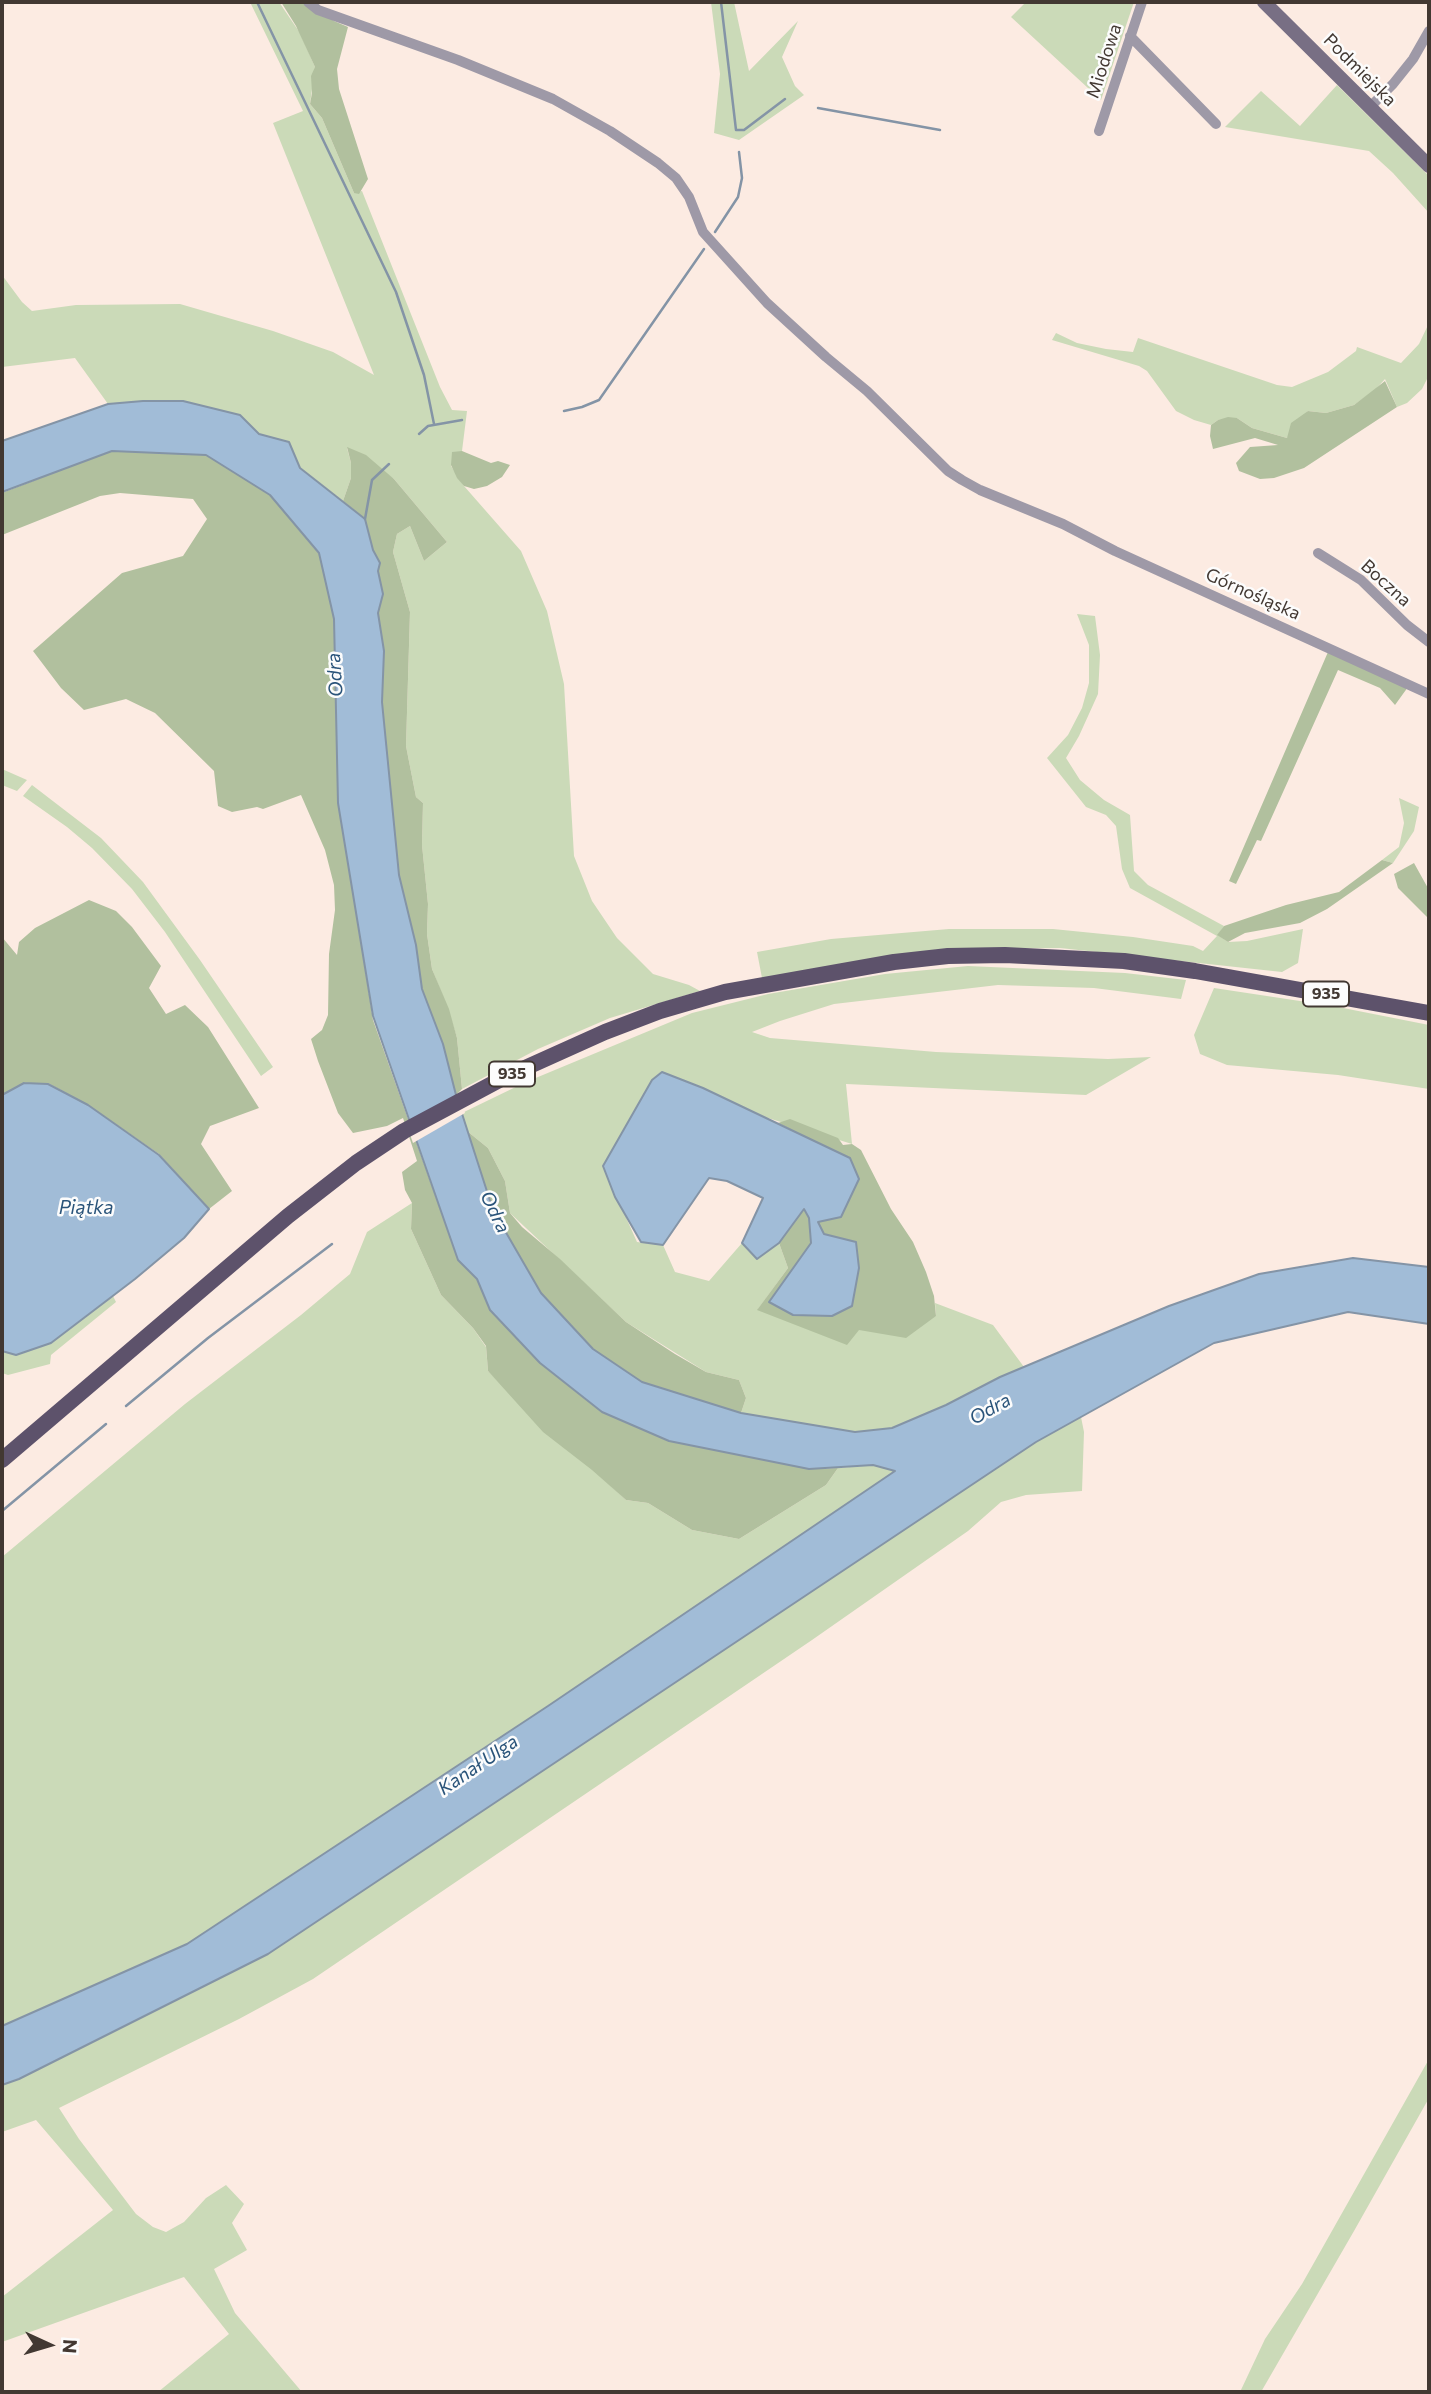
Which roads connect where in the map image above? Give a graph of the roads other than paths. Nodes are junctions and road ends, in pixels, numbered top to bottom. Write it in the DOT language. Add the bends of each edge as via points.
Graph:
graph roads {
  1 [pos="308,2"];
  2 [pos="1142,2"];
  3 [pos="1264,2"];
  4 [pos="1429,31"];
  5 [pos="1130,36"];
  6 [pos="1370,107"];
  7 [pos="1216,124"];
  8 [pos="1099,131"];
  9 [pos="1429,166"];
  10 [pos="1318,553"];
  11 [pos="1429,642"];
  12 [pos="1429,694"];
  13 [pos="1429,1013"];
  14 [pos="2,1461"];
  1 -- 12 [label="street, Górnośląska" via="317,10 553,99 658,163 676,178 703,232 723,256 948,471 980,490"];
  2 -- 5 [label="street, Miodowa"];
  3 -- 6 [label="street, Podmiejska"];
  4 -- 6 [label="street" via="1413,59"];
  5 -- 7 [label="street"];
  5 -- 8 [label="street, Miodowa"];
  6 -- 9 [label="street, Podmiejska"];
  10 -- 11 [label="street, Boczna" via="1361,580"];
  13 -- 14 [label="main road, 935" via="1124,961 948,956 761,985 660,1011 505,1077 404,1131 356,1163"];
}
